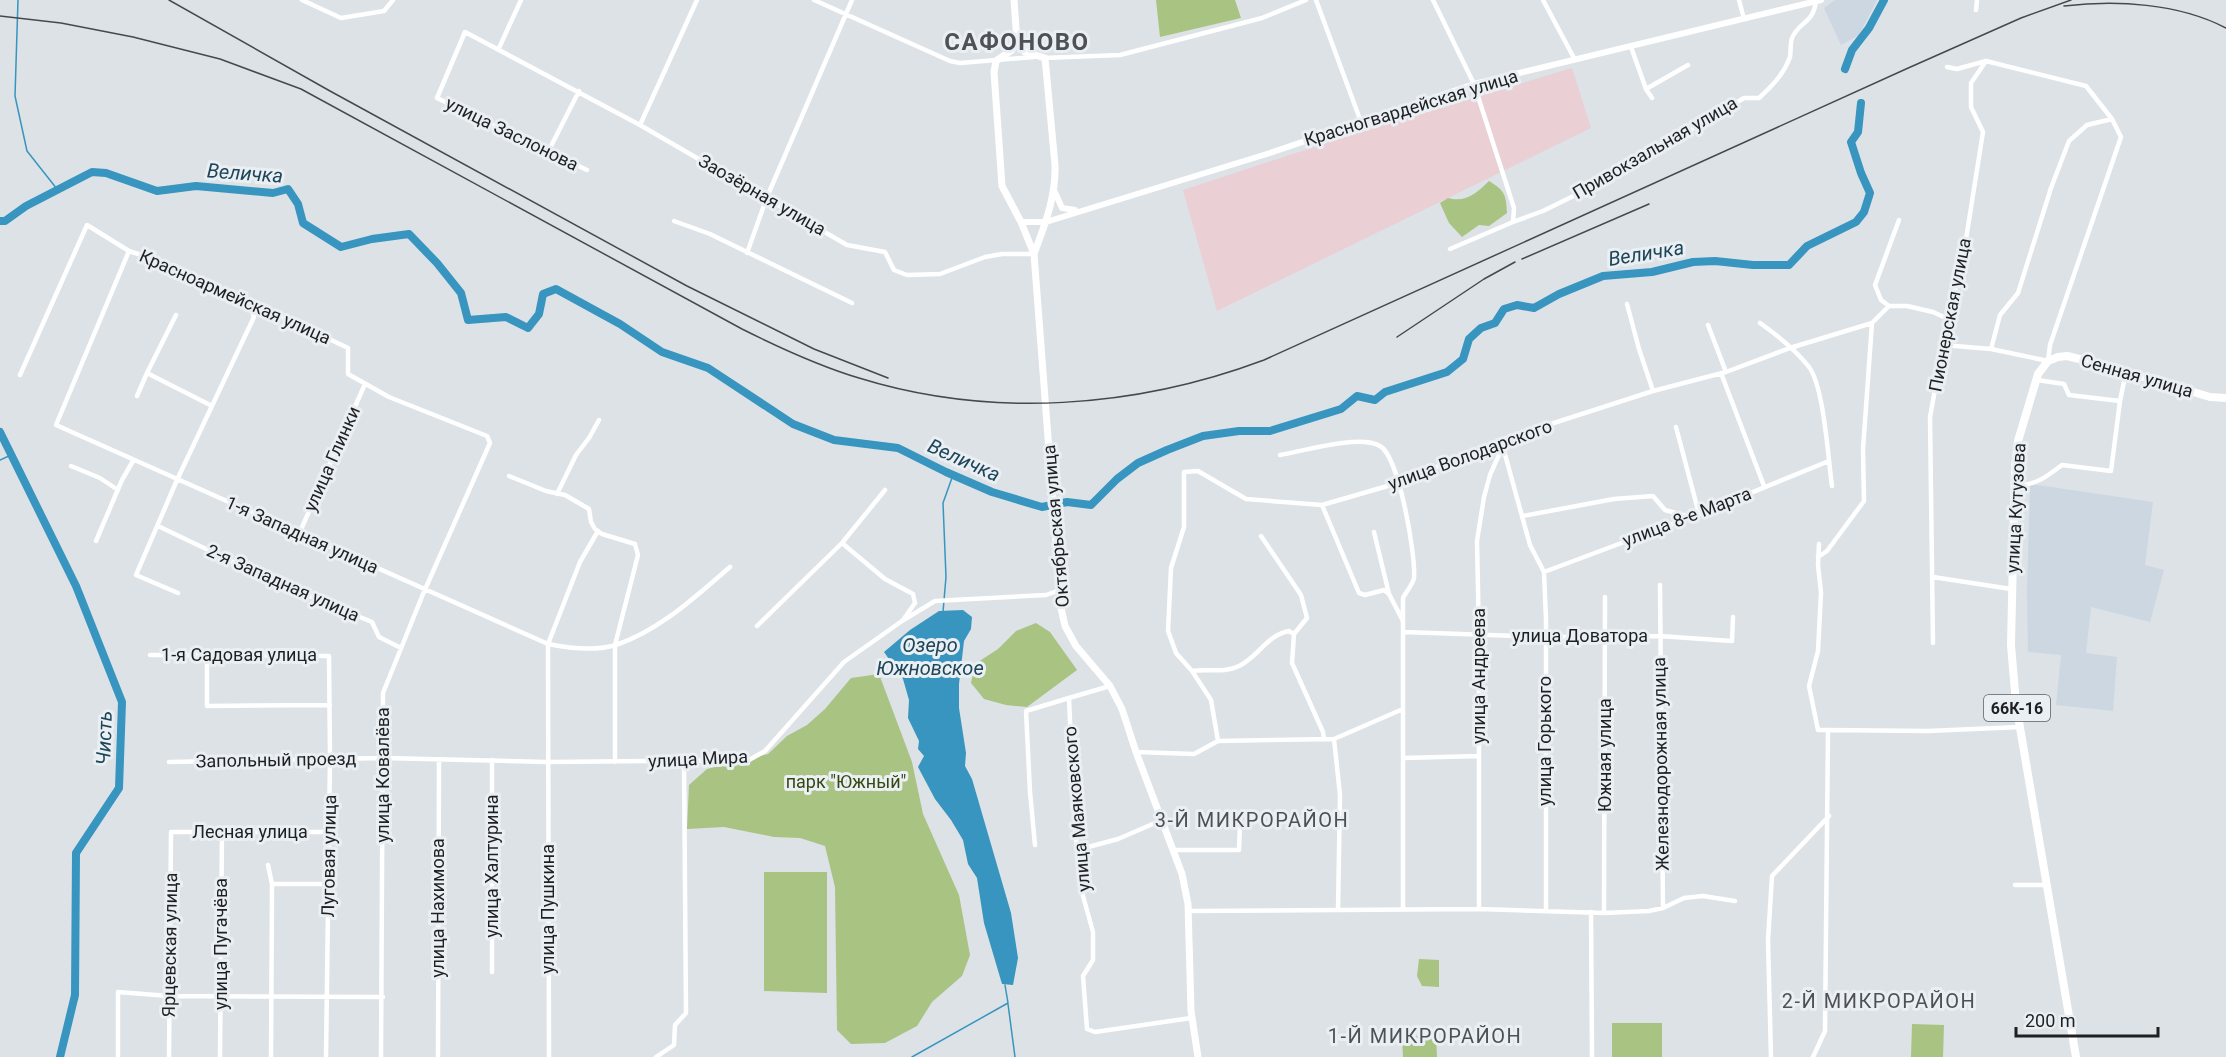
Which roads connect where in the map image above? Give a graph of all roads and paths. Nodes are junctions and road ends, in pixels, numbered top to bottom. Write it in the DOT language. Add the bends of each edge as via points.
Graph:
graph roads {
  1 [pos="302,0"];
  2 [pos="393,0"];
  3 [pos="521,0"];
  4 [pos="698,0"];
  5 [pos="814,0"];
  6 [pos="852,0"];
  7 [pos="1014,0"];
  8 [pos="1306,0"];
  9 [pos="1316,0"];
  10 [pos="1433,0"];
  11 [pos="1543,0"];
  12 [pos="1739,0"];
  13 [pos="1977,0"];
  14 [pos="1818,1"];
  15 [pos="1976,10"];
  16 [pos="845,15"];
  17 [pos="1744,19"];
  18 [pos="1017,42"];
  19 [pos="1631,47"];
  20 [pos="499,48"];
  21 [pos="1045,58"];
  22 [pos="1575,60"];
  23 [pos="996,61"];
  24 [pos="1986,61"];
  25 [pos="1688,65"];
  26 [pos="1947,67"];
  27 [pos="1474,84"];
  28 [pos="1646,89"];
  29 [pos="579,91"];
  30 [pos="1652,98"];
  31 [pos="2112,119"];
  32 [pos="1361,122"];
  33 [pos="640,124"];
  34 [pos="548,152"];
  35 [pos="587,170"];
  36 [pos="1054,190"];
  37 [pos="767,197"];
  38 [pos="1084,210"];
  39 [pos="1899,220"];
  40 [pos="674,221"];
  41 [pos="1021,222"];
  42 [pos="1047,222"];
  43 [pos="1513,222"];
  44 [pos="1450,249"];
  45 [pos="129,251"];
  46 [pos="747,253"];
  47 [pos="1034,254"];
  48 [pos="852,303"];
  49 [pos="1628,304"];
  50 [pos="250,305"];
  51 [pos="1889,306"];
  52 [pos="176,315"];
  53 [pos="1948,320"];
  54 [pos="1760,323"];
  55 [pos="1872,323"];
  56 [pos="1708,325"];
  57 [pos="1943,345"];
  58 [pos="1790,348"];
  59 [pos="1991,349"];
  60 [pos="2048,361"];
  61 [pos="2126,372"];
  62 [pos="147,373"];
  63 [pos="1724,373"];
  64 [pos="20,375"];
  65 [pos="2037,380"];
  66 [pos="365,384"];
  67 [pos="1653,391"];
  68 [pos="137,396"];
  69 [pos="2226,398"];
  70 [pos="2120,401"];
  71 [pos="212,406"];
  72 [pos="599,420"];
  73 [pos="1676,427"];
  74 [pos="1501,440"];
  75 [pos="490,443"];
  76 [pos="1503,447"];
  77 [pos="1280,455"];
  78 [pos="133,460"];
  79 [pos="1829,461"];
  80 [pos="71,466"];
  81 [pos="509,476"];
  82 [pos="177,480"];
  83 [pos="1398,483"];
  84 [pos="1764,486"];
  85 [pos="1832,486"];
  86 [pos="2014,486"];
  87 [pos="118,489"];
  88 [pos="885,490"];
  89 [pos="557,494"];
  90 [pos="1322,505"];
  91 [pos="1699,514"];
  92 [pos="1523,516"];
  93 [pos="1690,517"];
  94 [pos="158,526"];
  95 [pos="598,531"];
  96 [pos="1374,532"];
  97 [pos="299,534"];
  98 [pos="1261,536"];
  99 [pos="96,541"];
  100 [pos="842,543"];
  101 [pos="1819,544"];
  102 [pos="1818,556"];
  103 [pos="730,567"];
  104 [pos="1544,572"];
  105 [pos="1933,577"];
  106 [pos="1660,585"];
  107 [pos="2011,589"];
  108 [pos="425,590"];
  109 [pos="1060,590"];
  110 [pos="178,593"];
  111 [pos="1389,594"];
  112 [pos="1605,597"];
  113 [pos="1733,617"];
  114 [pos="902,621"];
  115 [pos="1403,621"];
  116 [pos="757,626"];
  117 [pos="1403,632"];
  118 [pos="1294,634"];
  119 [pos="1479,636"];
  120 [pos="1659,636"];
  121 [pos="1545,637"];
  122 [pos="1605,638"];
  123 [pos="1933,643"];
  124 [pos="548,644"];
  125 [pos="615,645"];
  126 [pos="401,648"];
  127 [pos="150,655"];
  128 [pos="207,656"];
  129 [pos="329,656"];
  130 [pos="1192,671"];
  131 [pos="1110,686"];
  132 [pos="1070,698"];
  133 [pos="330,705"];
  134 [pos="1403,709"];
  135 [pos="2020,727"];
  136 [pos="1828,730"];
  137 [pos="1324,739"];
  138 [pos="1334,739"];
  139 [pos="1218,741"];
  140 [pos="1136,752"];
  141 [pos="1479,756"];
  142 [pos="330,758"];
  143 [pos="383,758"];
  144 [pos="1403,758"];
  145 [pos="439,759"];
  146 [pos="492,760"];
  147 [pos="684,760"];
  148 [pos="169,762"];
  149 [pos="547,762"];
  150 [pos="615,762"];
  151 [pos="1829,816"];
  152 [pos="1162,820"];
  153 [pos="1240,824"];
  154 [pos="222,831"];
  155 [pos="171,832"];
  156 [pos="329,832"];
  157 [pos="1035,845"];
  158 [pos="1077,850"];
  159 [pos="1173,850"];
  160 [pos="268,865"];
  161 [pos="272,884"];
  162 [pos="328,884"];
  163 [pos="2015,885"];
  164 [pos="2047,885"];
  165 [pos="1735,901"];
  166 [pos="1663,908"];
  167 [pos="1479,909"];
  168 [pos="1338,910"];
  169 [pos="1403,910"];
  170 [pos="1546,910"];
  171 [pos="1188,911"];
  172 [pos="1591,912"];
  173 [pos="1604,913"];
  174 [pos="492,972"];
  175 [pos="169,996"];
  176 [pos="221,996"];
  177 [pos="271,996"];
  178 [pos="327,997"];
  179 [pos="382,997"];
  180 [pos="1191,1018"];
  181 [pos="118,1057"];
  182 [pos="169,1057"];
  183 [pos="220,1057"];
  184 [pos="271,1057"];
  185 [pos="326,1057"];
  186 [pos="381,1057"];
  187 [pos="438,1057"];
  188 [pos="549,1057"];
  189 [pos="656,1057"];
  190 [pos="1198,1057"];
  191 [pos="1592,1057"];
  192 [pos="1772,1057"];
  193 [pos="1813,1057"];
  194 [pos="2076,1057"];
  1 -- 2 [label="street" via="341,18 384,11"];
  3 -- 20 [label="street"];
  4 -- 33 [label="street"];
  5 -- 16 [label="street"];
  6 -- 16 [label="street"];
  7 -- 18 [label="main road"];
  8 -- 21 [label="street" via="1262,18 1120,55"];
  9 -- 32 [label="street"];
  10 -- 27 [label="street"];
  11 -- 22 [label="street"];
  12 -- 17 [label="street"];
  13 -- 15 [label="street"];
  14 -- 17 [label="street, Красногвардейская улица"];
  14 -- 43 [label="street, Привокзальная улица" via="1813,15 1792,38 1790,57 1782,73 1759,98 1744,98 1608,179"];
  16 -- 23 [label="street" via="951,61"];
  16 -- 37 [label="street"];
  17 -- 19 [label="street, Красногвардейская улица"];
  18 -- 21 [label="main road" via="1025,52"];
  18 -- 23 [label="main road"];
  19 -- 22 [label="street, Красногвардейская улица"];
  19 -- 28 [label="street"];
  20 -- 29 [label="street, Заозёрная улица"];
  20 -- 34 [label="street, улица Заслонова" via="465,32 437,98"];
  21 -- 23 [label="street"];
  21 -- 36 [label="main road, Октябрьская улица"];
  22 -- 27 [label="street, Красногвардейская улица"];
  23 -- 41 [label="main road, Октябрьская улица" via="1002,186"];
  24 -- 26 [label="street" via="1957,69"];
  24 -- 31 [label="street, улица Кутузова" via="2086,86"];
  24 -- 53 [label="street, Пионерская улица" via="1971,83 1971,107 1983,132 1963,258"];
  25 -- 28 [label="street"];
  27 -- 32 [label="street, Красногвардейская улица"];
  27 -- 43 [label="street" via="1511,196"];
  28 -- 30 [label="street"];
  29 -- 33 [label="street, Заозёрная улица"];
  29 -- 34 [label="street"];
  31 -- 59 [label="street" via="2087,125 2069,141 2018,293 2000,315"];
  31 -- 60 [label="street, улица Кутузова" via="2121,136 2050,345"];
  32 -- 38 [label="street, Красногвардейская улица"];
  33 -- 37 [label="street, Заозёрная улица"];
  34 -- 35 [label="street, улица Заслонова"];
  36 -- 38 [label="street" via="1062,208"];
  36 -- 42 [label="main road, Октябрьская улица"];
  37 -- 46 [label="street"];
  37 -- 47 [label="street, Заозёрная улица" via="847,245 885,252 894,270 907,275 939,274 1002,254"];
  38 -- 42 [label="street, Красногвардейская улица"];
  39 -- 51 [label="street" via="1875,285 1881,300"];
  40 -- 46 [label="street"];
  41 -- 42 [label="street, Красногвардейская улица"];
  41 -- 47 [label="main road, Октябрьская улица"];
  42 -- 47 [label="main road, Октябрьская улица"];
  43 -- 44 [label="street, Привокзальная улица"];
  45 -- 50 [label="street, Красноармейская улица" via="165,263"];
  45 -- 64 [label="street, Красноармейская улица" via="87,225"];
  45 -- 78 [label="street, 1-я Западная улица" via="56,425"];
  46 -- 48 [label="street"];
  47 -- 109 [label="main road, Октябрьская улица"];
  49 -- 67 [label="street"];
  50 -- 66 [label="street, Красноармейская улица" via="348,348 348,374"];
  50 -- 71 [label="street" via="254,317"];
  51 -- 53 [label="street" via="1908,306"];
  51 -- 55 [label="street, улица Володарского"];
  52 -- 62 [label="street"];
  53 -- 57 [label="street, Пионерская улица"];
  54 -- 58 [label="street"];
  55 -- 58 [label="street, улица Володарского"];
  55 -- 102 [label="street" via="1863,449 1864,501 1827,551"];
  56 -- 63 [label="street"];
  57 -- 59 [label="street"];
  57 -- 105 [label="street, Пионерская улица" via="1930,417"];
  58 -- 63 [label="street, улица Володарского"];
  58 -- 79 [label="street" via="1809,366 1817,382"];
  59 -- 60 [label="street"];
  60 -- 61 [label="main road, Сенная улица" via="2067,356"];
  60 -- 65 [label="main road, улица Кутузова / 66К-16"];
  61 -- 69 [label="main road, Сенная улица" via="2210,397"];
  61 -- 70 [label="street"];
  62 -- 68 [label="street"];
  62 -- 71 [label="street"];
  63 -- 67 [label="street, улица Володарского"];
  63 -- 84 [label="street"];
  65 -- 70 [label="street" via="2064,384 2069,395"];
  65 -- 86 [label="main road, улица Кутузова / 66К-16" via="2018,441"];
  66 -- 75 [label="street, Красноармейская улица" via="487,436"];
  66 -- 97 [label="street, улица Глинки"];
  67 -- 74 [label="street, улица Володарского"];
  70 -- 86 [label="street" via="2111,471 2062,465 2046,478"];
  71 -- 82 [label="street"];
  72 -- 89 [label="street"];
  73 -- 91 [label="street"];
  74 -- 76 [label="street"];
  74 -- 83 [label="street, улица Володарского"];
  75 -- 108 [label="street, улица Ковалёва"];
  76 -- 92 [label="street"];
  76 -- 119 [label="street, улица Андреева" via="1487,486 1477,541"];
  77 -- 83 [label="street" via="1352,442 1380,446 1389,454"];
  78 -- 82 [label="street, 1-я Западная улица"];
  78 -- 87 [label="street"];
  79 -- 84 [label="street, улица 8-е Марта"];
  79 -- 85 [label="street"];
  80 -- 87 [label="street"];
  81 -- 89 [label="street"];
  82 -- 94 [label="street"];
  82 -- 97 [label="street, 1-я Западная улица"];
  83 -- 90 [label="street, улица Володарского"];
  83 -- 115 [label="street" via="1411,535 1414,579 1403,598"];
  84 -- 91 [label="street, улица 8-е Марта"];
  86 -- 107 [label="main road, улица Кутузова / 66К-16"];
  87 -- 99 [label="street"];
  88 -- 100 [label="street"];
  89 -- 95 [label="street" via="589,509 591,522"];
  90 -- 111 [label="street" via="1359,593 1384,590"];
  90 -- 130 [label="street, улица Володарского" via="1246,499 1198,471 1184,472 1184,527 1171,568 1168,631 1176,653"];
  91 -- 93 [label="street, улица 8-е Марта"];
  92 -- 93 [label="street" via="1653,496 1665,510"];
  92 -- 104 [label="street" via="1530,545"];
  93 -- 104 [label="street, улица 8-е Марта"];
  94 -- 110 [label="street" via="136,575"];
  94 -- 126 [label="street, 2-я Западная улица" via="273,581 372,622 380,637"];
  95 -- 124 [label="street" via="580,562"];
  95 -- 125 [label="street" via="635,544 638,549"];
  96 -- 111 [label="street"];
  97 -- 108 [label="street, 1-я Западная улица"];
  98 -- 118 [label="street" via="1301,595 1307,618"];
  100 -- 114 [label="street" via="885,579 913,594 915,603"];
  100 -- 116 [label="street"];
  101 -- 102 [label="street"];
  102 -- 136 [label="street" via="1818,651 1809,686 1818,730"];
  103 -- 125 [label="street" via="676,613"];
  104 -- 121 [label="street, улица Горького"];
  105 -- 107 [label="street"];
  105 -- 123 [label="street, Пионерская улица"];
  106 -- 120 [label="street, Железнодорожная улица"];
  107 -- 135 [label="main road, улица Кутузова / 66К-16" via="2011,645"];
  108 -- 124 [label="street, 1-я Западная улица"];
  108 -- 126 [label="street, улица Ковалёва"];
  109 -- 114 [label="street, улица Мира" via="1046,595 935,601"];
  109 -- 131 [label="main road, Октябрьская улица" via="1065,626 1076,646"];
  111 -- 115 [label="street"];
  112 -- 122 [label="street, Южная улица"];
  113 -- 120 [label="street, улица Доватора" via="1732,641"];
  114 -- 147 [label="street, улица Мира" via="844,662 765,751 749,760"];
  115 -- 117 [label="street"];
  117 -- 119 [label="street, улица Доватора"];
  117 -- 134 [label="street"];
  118 -- 130 [label="street" via="1277,633 1239,666 1218,672"];
  118 -- 137 [label="street" via="1292,663"];
  119 -- 121 [label="street, улица Доватора"];
  119 -- 141 [label="street, улица Андреева"];
  120 -- 122 [label="street, улица Доватора"];
  120 -- 166 [label="street, Железнодорожная улица"];
  121 -- 122 [label="street, улица Доватора"];
  121 -- 170 [label="street, улица Горького"];
  122 -- 173 [label="street, Южная улица"];
  124 -- 125 [label="street, 1-я Западная улица" via="572,649"];
  124 -- 149 [label="street, улица Пушкина"];
  125 -- 150 [label="street"];
  126 -- 143 [label="street, улица Ковалёва" via="383,693"];
  127 -- 128 [label="street, 1-я Садовая улица"];
  128 -- 129 [label="street, 1-я Садовая улица"];
  128 -- 133 [label="street" via="207,706"];
  129 -- 133 [label="street, Луговая улица"];
  130 -- 139 [label="street" via="1211,700"];
  131 -- 132 [label="street"];
  131 -- 140 [label="main road, Октябрьская улица"];
  132 -- 157 [label="street" via="1026,711"];
  132 -- 158 [label="street, улица Маяковского"];
  133 -- 142 [label="street, Луговая улица"];
  134 -- 138 [label="street"];
  134 -- 144 [label="street"];
  135 -- 136 [label="street"];
  135 -- 164 [label="main road, улица Кутузова / 66К-16"];
  136 -- 151 [label="street"];
  137 -- 138 [label="street"];
  137 -- 139 [label="street"];
  138 -- 168 [label="street" via="1340,795"];
  139 -- 140 [label="street" via="1194,754"];
  140 -- 152 [label="main road, Октябрьская улица"];
  141 -- 144 [label="street"];
  141 -- 167 [label="street, улица Андреева"];
  142 -- 143 [label="street, Запольный проезд"];
  142 -- 148 [label="street, Запольный проезд"];
  142 -- 156 [label="street, Луговая улица"];
  143 -- 145 [label="street, улица Мира"];
  143 -- 179 [label="street, улица Ковалёва"];
  144 -- 169 [label="street"];
  145 -- 146 [label="street, улица Мира"];
  145 -- 187 [label="street, улица Нахимова"];
  146 -- 149 [label="street, улица Мира"];
  146 -- 174 [label="street, улица Халтурина"];
  147 -- 150 [label="street, улица Мира"];
  147 -- 189 [label="street" via="686,1013 675,1025 674,1046"];
  149 -- 150 [label="street, улица Мира"];
  149 -- 188 [label="street, улица Пушкина"];
  151 -- 192 [label="street" via="1772,876 1768,940"];
  151 -- 193 [label="street" via="1826,1031"];
  152 -- 158 [label="street"];
  152 -- 159 [label="main road, Октябрьская улица"];
  153 -- 159 [label="street" via="1239,850"];
  154 -- 155 [label="street, Лесная улица"];
  154 -- 156 [label="street, Лесная улица"];
  154 -- 176 [label="street, улица Пугачёва"];
  155 -- 175 [label="street, Ярцевская улица"];
  156 -- 162 [label="street, Луговая улица"];
  158 -- 180 [label="street, улица Маяковского" via="1080,885 1094,932 1093,960 1083,976 1087,1029 1095,1032"];
  159 -- 171 [label="main road, Октябрьская улица" via="1184,882"];
  160 -- 161 [label="street"];
  161 -- 162 [label="street"];
  161 -- 177 [label="street"];
  162 -- 178 [label="street, Луговая улица"];
  163 -- 164 [label="street"];
  164 -- 194 [label="main road, улица Кутузова / 66К-16"];
  165 -- 166 [label="street" via="1694,897"];
  166 -- 173 [label="street"];
  167 -- 169 [label="street"];
  167 -- 170 [label="street"];
  168 -- 169 [label="street"];
  168 -- 171 [label="street"];
  170 -- 172 [label="street"];
  171 -- 180 [label="main road, Октябрьская улица"];
  172 -- 173 [label="street"];
  172 -- 191 [label="street"];
  175 -- 176 [label="street"];
  175 -- 181 [label="street" via="118,992"];
  175 -- 182 [label="street, Ярцевская улица"];
  176 -- 177 [label="street"];
  176 -- 183 [label="street, улица Пугачёва"];
  177 -- 178 [label="street"];
  177 -- 184 [label="street"];
  178 -- 179 [label="street"];
  178 -- 185 [label="street, Луговая улица"];
  179 -- 186 [label="street, улица Ковалёва"];
  180 -- 190 [label="main road, Октябрьская улица"];
}
